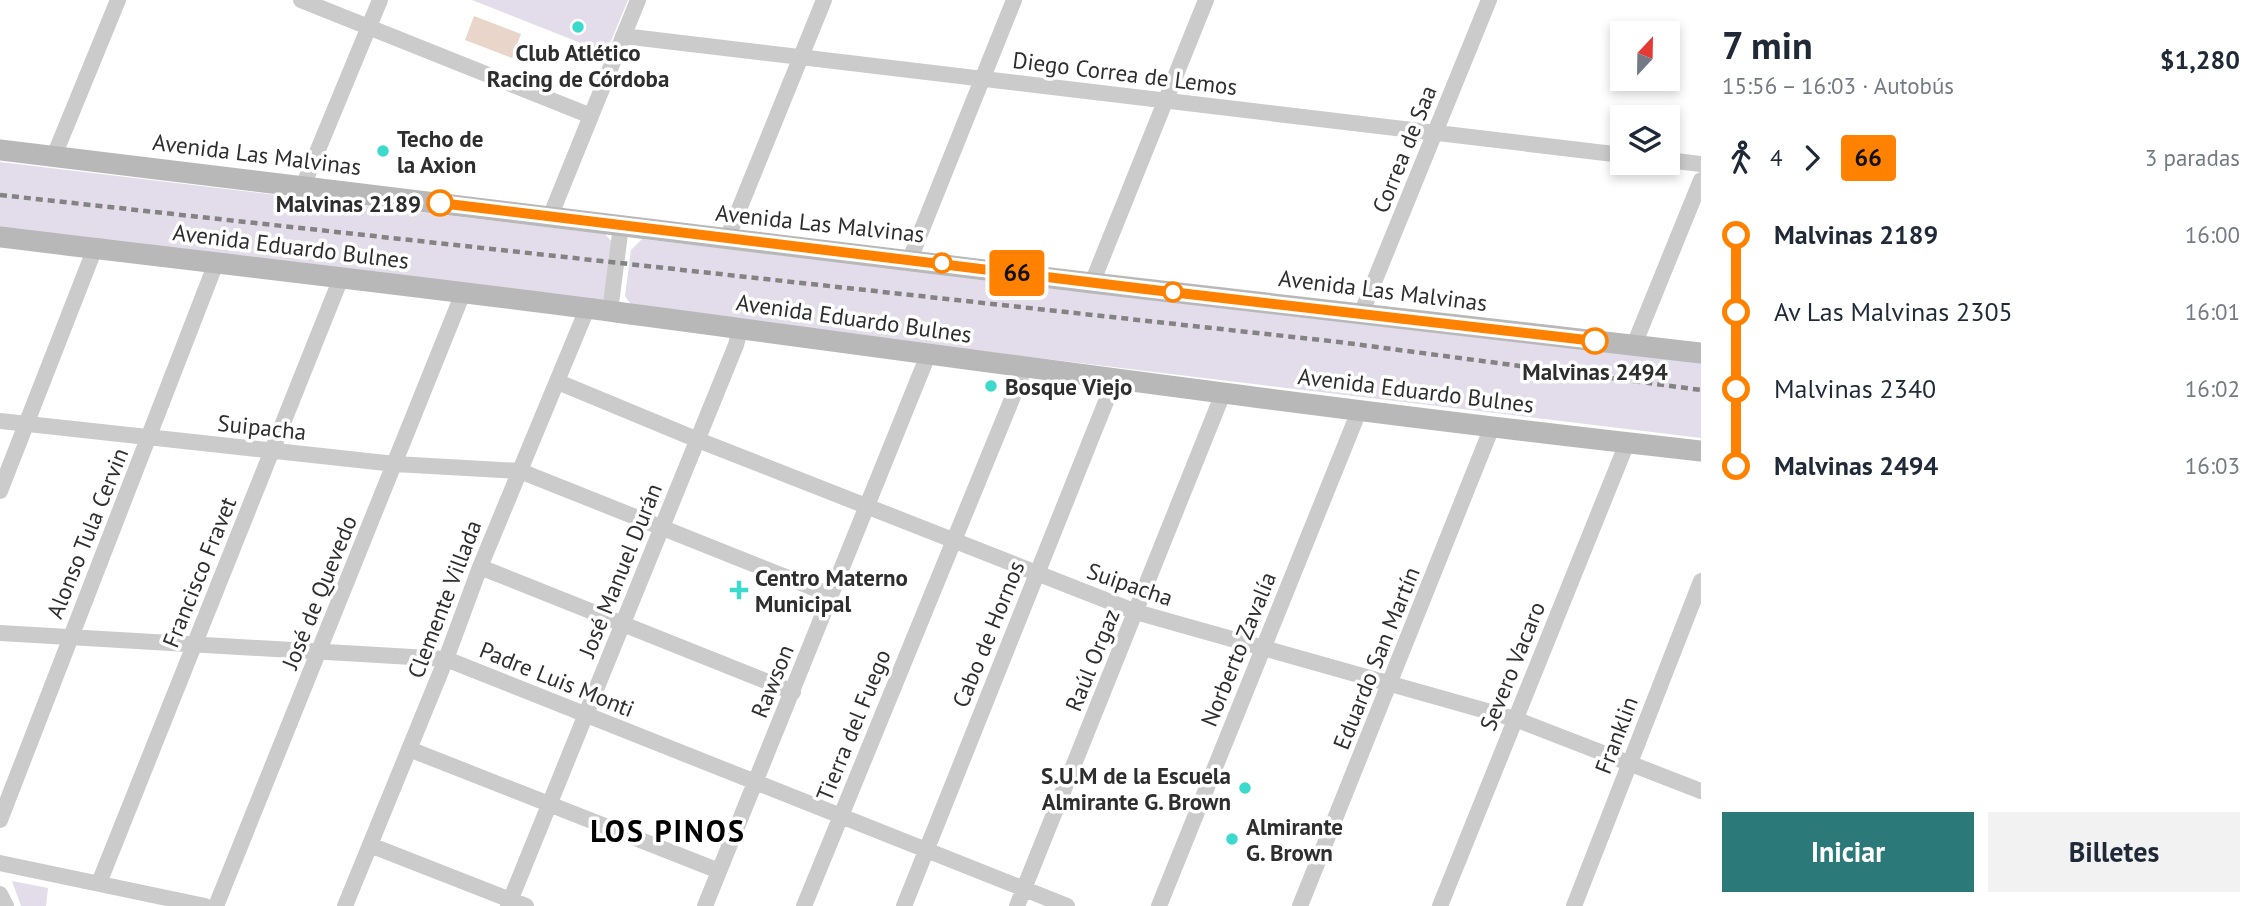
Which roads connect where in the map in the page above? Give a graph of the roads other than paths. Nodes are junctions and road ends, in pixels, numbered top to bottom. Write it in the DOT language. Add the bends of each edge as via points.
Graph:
graph roads {
  1 [pos="118,0"];
  2 [pos="301,0"];
  3 [pos="380,0"];
  4 [pos="638,0"];
  5 [pos="824,0"];
  6 [pos="1014,0"];
  7 [pos="1206,0"];
  8 [pos="1489,0"];
  9 [pos="370,26"];
  10 [pos="623,36"];
  11 [pos="802,56"];
  12 [pos="982,79"];
  13 [pos="1163,101"];
  14 [pos="591,116"];
  15 [pos="1435,133"];
  16 [pos="0,150"];
  17 [pos="1610,154"];
  18 [pos="54,156"];
  19 [pos="1680,161"];
  20 [pos="1701,164"];
  21 [pos="1701,180"];
  22 [pos="303,186"];
  23 [pos="550,217"];
  24 [pos="621,226"];
  25 [pos="0,237"];
  26 [pos="727,239"];
  27 [pos="94,248"];
  28 [pos="909,259"];
  29 [pos="216,263"];
  30 [pos="341,278"];
  31 [pos="1091,283"];
  32 [pos="463,293"];
  33 [pos="587,309"];
  34 [pos="610,311"];
  35 [pos="1361,314"];
  36 [pos="740,329"];
  37 [pos="1634,345"];
  38 [pos="1701,353"];
  39 [pos="928,355"];
  40 [pos="1023,367"];
  41 [pos="1115,379"];
  42 [pos="558,382"];
  43 [pos="1224,391"];
  44 [pos="1356,410"];
  45 [pos="0,421"];
  46 [pos="26,424"];
  47 [pos="1493,427"];
  48 [pos="150,437"];
  49 [pos="698,440"];
  50 [pos="1627,443"];
  51 [pos="1701,451"];
  52 [pos="272,452"];
  53 [pos="395,464"];
  54 [pos="520,471"];
  55 [pos="0,491"];
  56 [pos="867,506"];
  57 [pos="661,528"];
  58 [pos="953,540"];
  59 [pos="480,566"];
  60 [pos="1036,574"];
  61 [pos="1701,581"];
  62 [pos="831,595"];
  63 [pos="1136,612"];
  64 [pos="622,624"];
  65 [pos="0,632"];
  66 [pos="70,637"];
  67 [pos="195,644"];
  68 [pos="1262,648"];
  69 [pos="320,652"];
  70 [pos="446,659"];
  71 [pos="1390,684"];
  72 [pos="793,692"];
  73 [pos="585,715"];
  74 [pos="1515,719"];
  75 [pos="409,749"];
  76 [pos="1630,764"];
  77 [pos="756,783"];
  78 [pos="1701,791"];
  79 [pos="548,805"];
  80 [pos="841,816"];
  81 [pos="0,820"];
  82 [pos="370,845"];
  83 [pos="927,850"];
  84 [pos="0,863"];
  85 [pos="719,871"];
  86 [pos="99,883"];
  87 [pos="1024,889"];
  88 [pos="0,894"];
  89 [pos="509,903"];
  90 [pos="6,906"];
  91 [pos="205,906"];
  92 [pos="216,906"];
  93 [pos="345,906"];
  94 [pos="526,906"];
  95 [pos="705,906"];
  96 [pos="804,906"];
  97 [pos="904,906"];
  98 [pos="1017,906"];
  99 [pos="1067,906"];
  100 [pos="1159,906"];
  101 [pos="1300,906"];
  102 [pos="1440,906"];
  103 [pos="1574,906"];
  1 -- 18 [label="street"];
  2 -- 9 [label="street"];
  3 -- 9 [label="street"];
  4 -- 10 [label="street"];
  5 -- 11 [label="street"];
  6 -- 12 [label="street"];
  7 -- 13 [label="street"];
  8 -- 15 [label="street, Correa de Saa"];
  9 -- 14 [label="street"];
  9 -- 22 [label="street"];
  10 -- 11 [label="street, Diego Correa de Lemos"];
  10 -- 14 [label="street"];
  11 -- 12 [label="street, Diego Correa de Lemos"];
  11 -- 26 [label="street"];
  12 -- 13 [label="street, Diego Correa de Lemos"];
  12 -- 28 [label="street"];
  13 -- 15 [label="street, Diego Correa de Lemos"];
  13 -- 31 [label="street"];
  14 -- 23 [label="street"];
  15 -- 17 [label="street, Diego Correa de Lemos"];
  15 -- 35 [label="street, Correa de Saa"];
  16 -- 18 [label="main road, Avenida Las Malvinas"];
  18 -- 22 [label="main road, Avenida Las Malvinas"];
  19 -- 20 [label="street"];
  21 -- 37 [label="street"];
  22 -- 23 [label="main road, Avenida Las Malvinas"];
  23 -- 24 [label="main road, Avenida Las Malvinas"];
  24 -- 26 [label="main road, Avenida Las Malvinas"];
  24 -- 34 [label="street"];
  25 -- 27 [label="main road, Avenida Eduardo Bulnes"];
  26 -- 28 [label="main road, Avenida Las Malvinas"];
  27 -- 29 [label="main road, Avenida Eduardo Bulnes"];
  27 -- 46 [label="street"];
  28 -- 31 [label="main road, Avenida Las Malvinas"];
  29 -- 30 [label="main road, Avenida Eduardo Bulnes"];
  29 -- 48 [label="street, Alonso Tula Cervin"];
  30 -- 32 [label="main road, Avenida Eduardo Bulnes"];
  30 -- 52 [label="street, Francisco Fravet"];
  31 -- 35 [label="main road, Avenida Las Malvinas"];
  32 -- 33 [label="main road, Avenida Eduardo Bulnes"];
  32 -- 53 [label="street, José de Quevedo"];
  33 -- 34 [label="main road, Avenida Eduardo Bulnes"];
  33 -- 42 [label="street, Clemente Villada"];
  34 -- 36 [label="main road, Avenida Eduardo Bulnes"];
  35 -- 37 [label="main road, Avenida Las Malvinas"];
  36 -- 39 [label="main road, Avenida Eduardo Bulnes"];
  36 -- 49 [label="street, José Manuel Durán"];
  37 -- 38 [label="main road, Avenida Las Malvinas"];
  39 -- 40 [label="main road, Avenida Eduardo Bulnes"];
  39 -- 56 [label="street, Rawson"];
  40 -- 41 [label="main road, Avenida Eduardo Bulnes"];
  40 -- 58 [label="street, Tierra del Fuego"];
  41 -- 43 [label="main road, Avenida Eduardo Bulnes"];
  41 -- 60 [label="street, Cabo de Hornos"];
  42 -- 49 [label="street, Suipacha"];
  42 -- 54 [label="street, Clemente Villada"];
  43 -- 44 [label="main road, Avenida Eduardo Bulnes"];
  43 -- 63 [label="street, Raúl Orgaz"];
  44 -- 47 [label="main road, Avenida Eduardo Bulnes"];
  44 -- 68 [label="street, Norberto Zavalía"];
  45 -- 46 [label="street, Suipacha"];
  46 -- 48 [label="street, Suipacha"];
  46 -- 55 [label="street"];
  47 -- 50 [label="main road, Avenida Eduardo Bulnes"];
  47 -- 71 [label="street, Eduardo San Martín"];
  48 -- 52 [label="street, Suipacha"];
  48 -- 66 [label="street, Alonso Tula Cervin"];
  49 -- 56 [label="street, Suipacha"];
  49 -- 57 [label="street, José Manuel Durán"];
  50 -- 51 [label="main road, Avenida Eduardo Bulnes"];
  50 -- 74 [label="street, Severo Vacaro"];
  52 -- 53 [label="street, Suipacha"];
  52 -- 67 [label="street, Francisco Fravet"];
  53 -- 54 [label="street, Suipacha"];
  53 -- 69 [label="street, José de Quevedo"];
  54 -- 57 [label="street, Suipacha"];
  54 -- 59 [label="street, Clemente Villada"];
  56 -- 58 [label="street, Suipacha"];
  56 -- 62 [label="street, Rawson"];
  57 -- 62 [label="street, Suipacha"];
  57 -- 64 [label="street, José Manuel Durán"];
  58 -- 60 [label="street, Suipacha"];
  58 -- 80 [label="street, Tierra del Fuego"];
  59 -- 64 [label="street"];
  59 -- 70 [label="street, Clemente Villada"];
  60 -- 63 [label="street, Suipacha"];
  60 -- 83 [label="street, Cabo de Hornos"];
  61 -- 76 [label="street, Franklin"];
  62 -- 72 [label="street, Rawson"];
  63 -- 68 [label="street, Suipacha"];
  63 -- 87 [label="street, Raúl Orgaz"];
  64 -- 72 [label="street"];
  64 -- 73 [label="street, José Manuel Durán"];
  65 -- 66 [label="street, Padre Luis Monti"];
  66 -- 67 [label="street, Padre Luis Monti"];
  66 -- 81 [label="street, Alonso Tula Cervin"];
  67 -- 69 [label="street, Padre Luis Monti"];
  67 -- 86 [label="street, Francisco Fravet"];
  68 -- 71 [label="street, Suipacha"];
  68 -- 100 [label="street, Norberto Zavalía"];
  69 -- 70 [label="street, Padre Luis Monti"];
  69 -- 92 [label="street, José de Quevedo"];
  70 -- 73 [label="street, Padre Luis Monti"];
  70 -- 75 [label="street, Clemente Villada"];
  71 -- 74 [label="street, Suipacha"];
  71 -- 101 [label="street, Eduardo San Martín"];
  72 -- 77 [label="street, Rawson"];
  73 -- 77 [label="street, Padre Luis Monti"];
  73 -- 79 [label="street, José Manuel Durán"];
  74 -- 76 [label="street, Suipacha"];
  74 -- 102 [label="street, Severo Vacaro"];
  75 -- 79 [label="street"];
  75 -- 82 [label="street, Clemente Villada"];
  76 -- 78 [label="street, Suipacha"];
  76 -- 103 [label="street, Franklin"];
  77 -- 80 [label="street, Padre Luis Monti"];
  77 -- 85 [label="street, Rawson"];
  79 -- 85 [label="street"];
  79 -- 89 [label="street, José Manuel Durán"];
  80 -- 83 [label="street, Padre Luis Monti"];
  80 -- 96 [label="street, Tierra del Fuego"];
  82 -- 89 [label="street"];
  82 -- 93 [label="street, Clemente Villada"];
  83 -- 87 [label="street, Padre Luis Monti"];
  83 -- 97 [label="street, Cabo de Hornos"];
  84 -- 86 [label="street"];
  85 -- 95 [label="street, Rawson"];
  86 -- 91 [label="street"];
  87 -- 98 [label="street, Raúl Orgaz"];
  87 -- 99 [label="street, Padre Luis Monti"];
  88 -- 90 [label="street"];
  89 -- 94 [label="street"];
}
